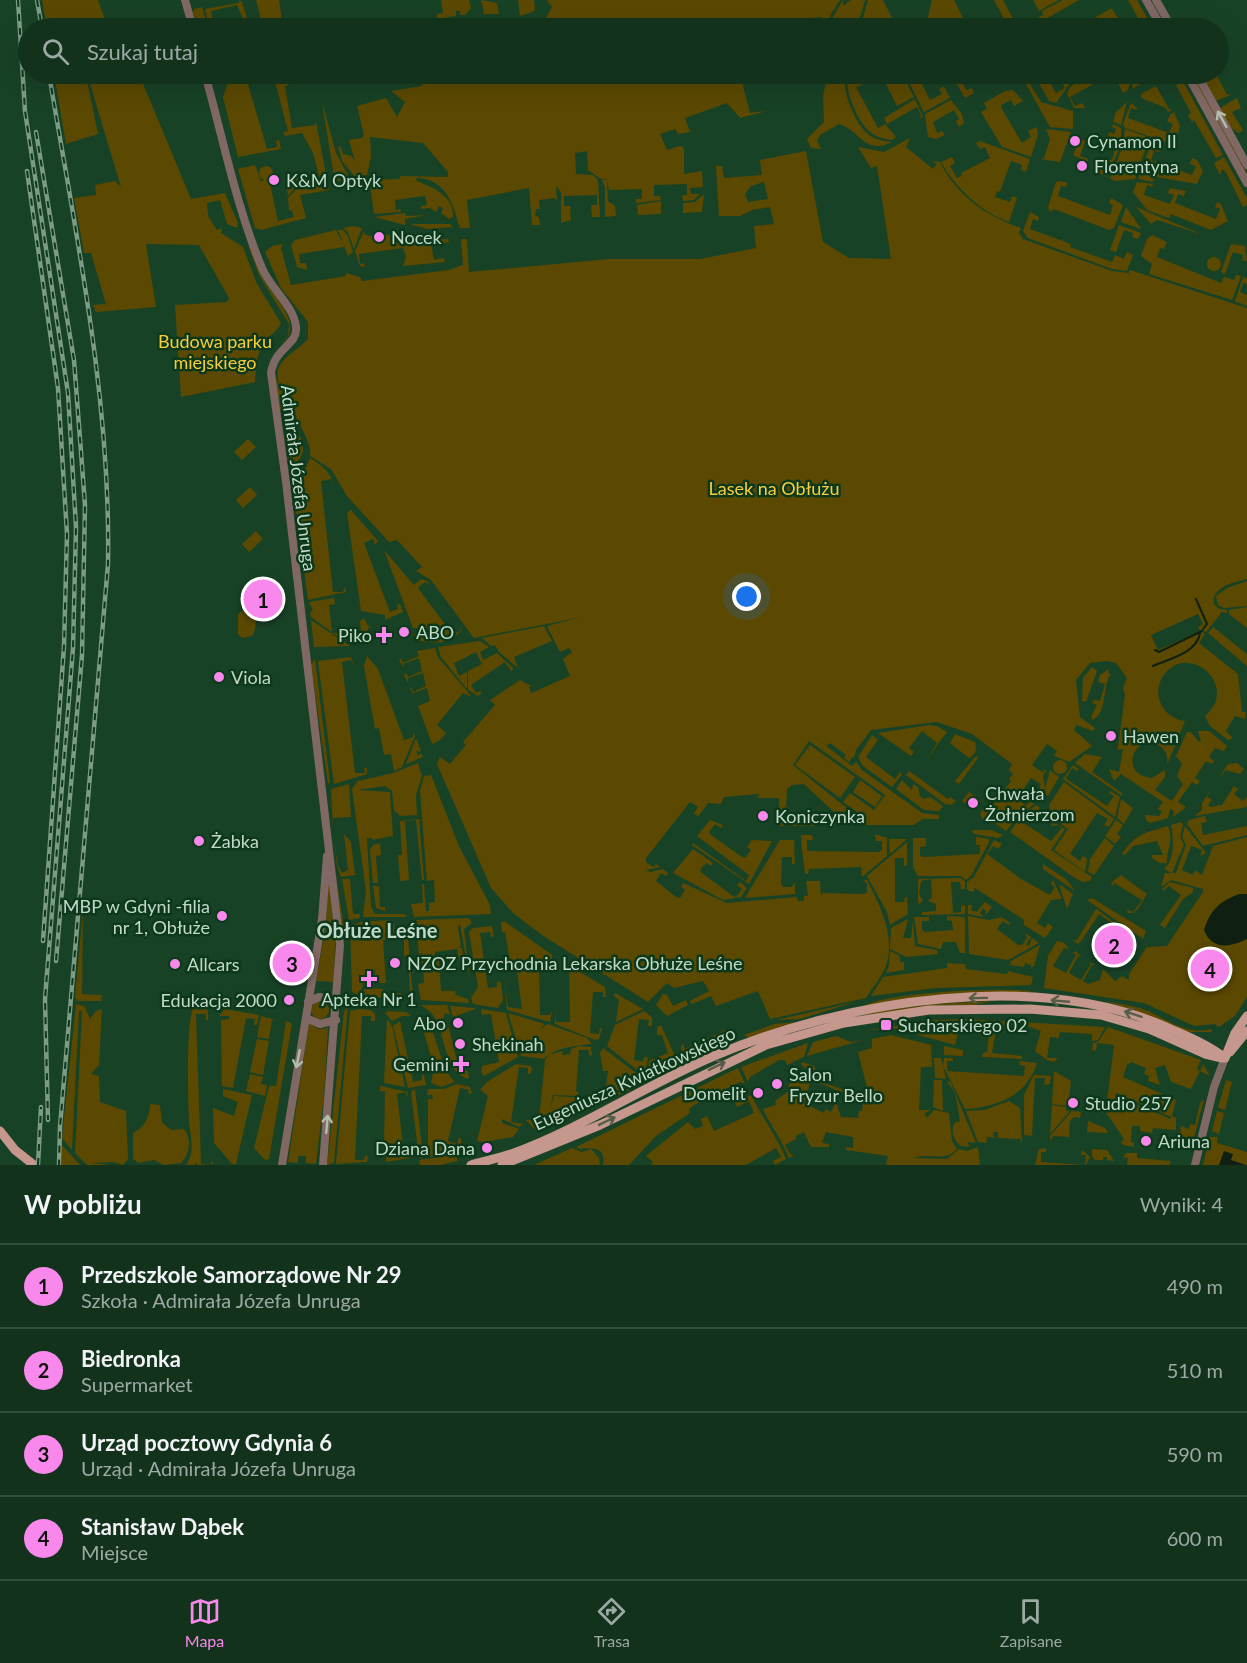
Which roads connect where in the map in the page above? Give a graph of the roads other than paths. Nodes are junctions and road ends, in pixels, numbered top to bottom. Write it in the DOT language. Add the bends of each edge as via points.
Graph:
graph roads {
  1 [pos="185,0"];
  2 [pos="1146,0"];
  3 [pos="1156,0"];
  4 [pos="190,18"];
  5 [pos="1156,18"];
  6 [pos="1166,18"];
  7 [pos="208,84"];
  8 [pos="1193,84"];
  9 [pos="1202,84"];
  10 [pos="1247,165"];
  11 [pos="1247,183"];
  12 [pos="328,840"];
  13 [pos="338,1000"];
  14 [pos="308,1002"];
  15 [pos="1247,1016"];
  16 [pos="306,1018"];
  17 [pos="336,1020"];
  18 [pos="1247,1030"];
  19 [pos="1225,1058"];
  20 [pos="0,1131"];
  21 [pos="34,1165"];
  22 [pos="282,1165"];
  23 [pos="323,1165"];
  24 [pos="471,1165"];
  25 [pos="502,1165"];
  26 [pos="1195,1165"];
  1 -- 4 [label="street"];
  2 -- 5 [label="street"];
  3 -- 6 [label="street"];
  7 -- 12 [label="street, Admirała Józefa Unruga" via="262,268 297,327 292,342 274,358 271,373"];
  8 -- 11 [label="street"];
  10 -- 9 [label="street, one-way"];
  12 -- 13 [label="street, Admirała Józefa Unruga" via="340,945"];
  12 -- 14 [label="street, Admirała Józefa Unruga" via="324,904"];
  13 -- 14 [label="street" via="320,997"];
  13 -- 17 [label="street, Admirała Józefa Unruga"];
  14 -- 16 [label="street, Admirała Józefa Unruga"];
  15 -- 19 [label="main road"];
  16 -- 17 [label="street" via="320,1024"];
  16 -- 22 [label="street, Admirała Józefa Unruga, one-way"];
  23 -- 17 [label="street, Admirała Józefa Unruga, one-way"];
  18 -- 19 [label="main road"];
  19 -- 24 [label="main road, Eugeniusza Kwiatkowskiego, one-way" via="1164,1026 1104,1006 1036,999 914,1002 814,1021 742,1045 534,1144"];
  25 -- 19 [label="main road, Eugeniusza Kwiatkowskiego, one-way" via="600,1125 766,1045 844,1023 929,1010 1030,1009 1101,1015"];
  19 -- 26 [label="street"];
  20 -- 21 [label="main road"];
}
